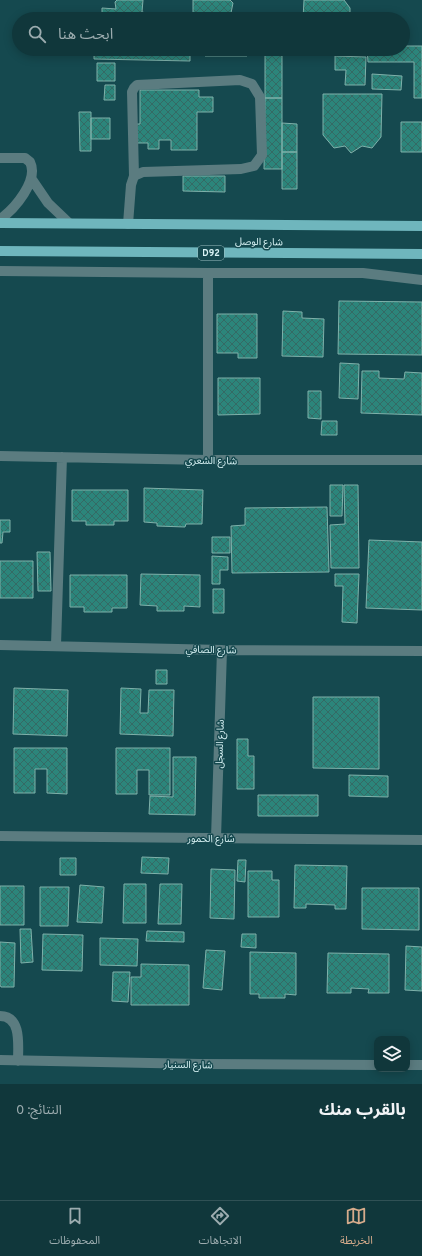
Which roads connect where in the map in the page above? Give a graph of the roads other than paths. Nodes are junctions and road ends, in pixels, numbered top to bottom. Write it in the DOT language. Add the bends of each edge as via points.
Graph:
graph roads {
  1 [pos="0,158"];
  2 [pos="134,176"];
  3 [pos="31,178"];
  4 [pos="0,219"];
  5 [pos="0,223"];
  6 [pos="69,224"];
  7 [pos="128,224"];
  8 [pos="422,226"];
  9 [pos="0,251"];
  10 [pos="422,254"];
  11 [pos="0,271"];
  12 [pos="208,273"];
  13 [pos="422,280"];
  14 [pos="0,456"];
  15 [pos="62,456"];
  16 [pos="208,460"];
  17 [pos="422,460"];
  18 [pos="0,645"];
  19 [pos="56,645"];
  20 [pos="222,650"];
  21 [pos="422,651"];
  22 [pos="0,836"];
  23 [pos="216,838"];
  24 [pos="422,840"];
  25 [pos="0,1016"];
  26 [pos="0,1060"];
  27 [pos="18,1061"];
  28 [pos="374,1065"];
  29 [pos="410,1065"];
  30 [pos="422,1065"];
  1 -- 3 [label="street" via="25,158 32,164"];
  2 -- 2 [label="street" via="132,92 137,85 240,80 252,84 260,98 262,155 254,166 241,169 143,172"];
  2 -- 7 [label="street"];
  3 -- 4 [label="street" via="17,203"];
  3 -- 6 [label="street" via="48,203"];
  5 -- 6 [label="main road, شارع الوصل"];
  6 -- 7 [label="main road, شارع الوصل"];
  7 -- 8 [label="main road, شارع الوصل"];
  9 -- 10 [label="main road, شارع الوصل / D92"];
  11 -- 12 [label="street"];
  12 -- 13 [label="street" via="363,273"];
  12 -- 16 [label="street"];
  14 -- 15 [label="street, شارع الشعري"];
  15 -- 16 [label="street, شارع الشعري"];
  15 -- 19 [label="street"];
  16 -- 17 [label="street, شارع الشعري"];
  18 -- 19 [label="street, شارع الصافي"];
  19 -- 20 [label="street, شارع الصافي"];
  20 -- 21 [label="street, شارع الصافي"];
  20 -- 23 [label="street, شارع السجل"];
  22 -- 23 [label="street, شارع الحمور"];
  23 -- 24 [label="street, شارع الحمور"];
  25 -- 27 [label="street" via="8,1018 16,1025"];
  26 -- 27 [label="street, شارع السنيار"];
  27 -- 28 [label="street, شارع السنيار"];
  29 -- 30 [label="street"];
}
